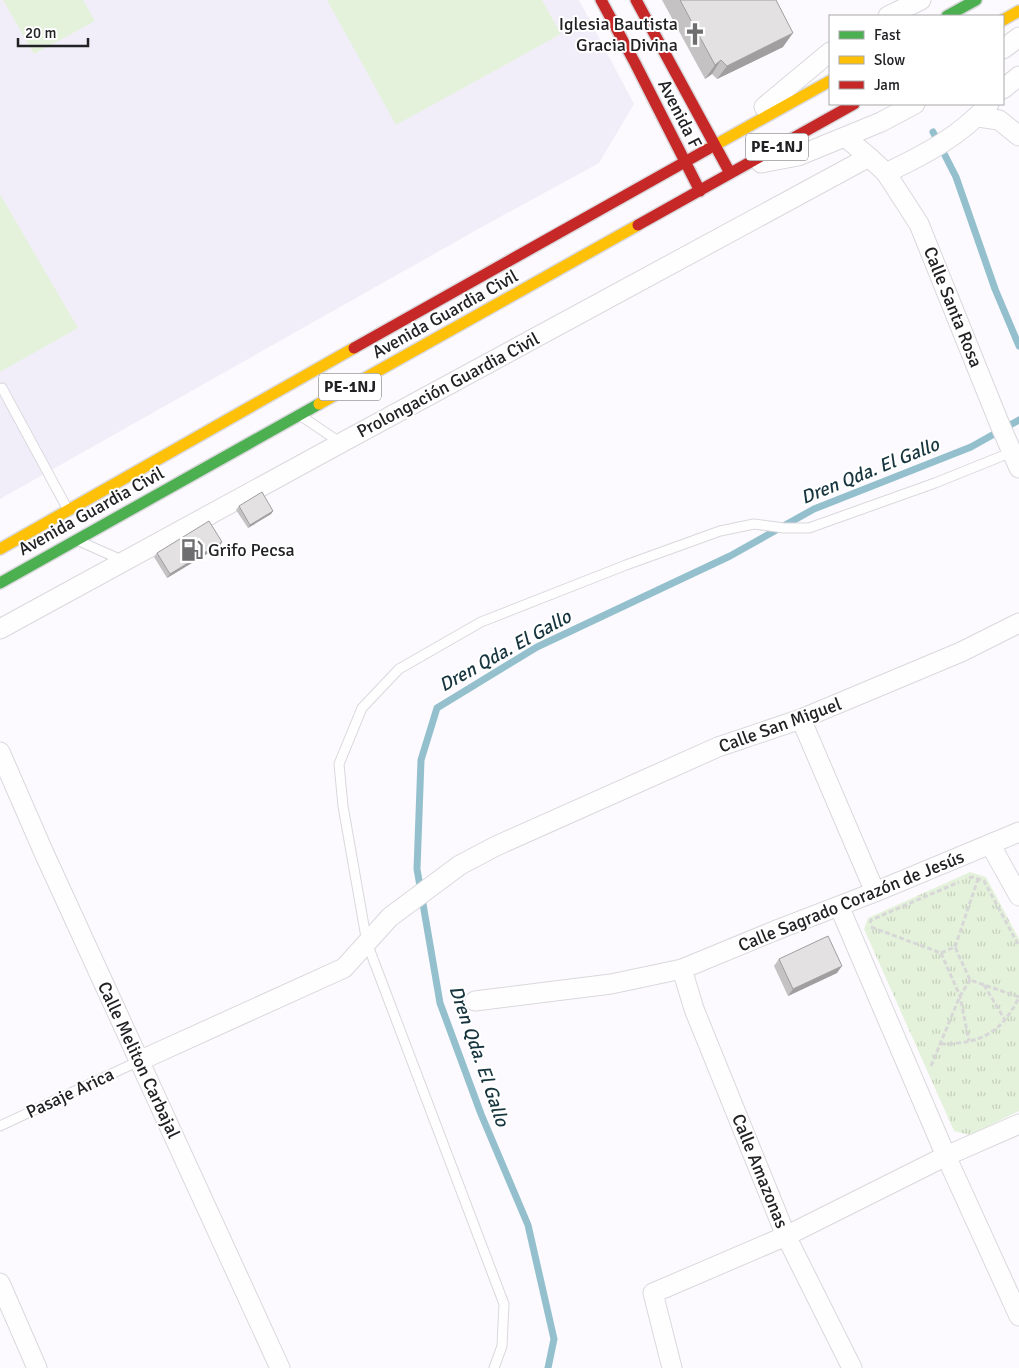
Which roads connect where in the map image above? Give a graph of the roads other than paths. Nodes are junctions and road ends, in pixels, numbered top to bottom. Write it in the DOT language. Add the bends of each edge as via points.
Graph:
graph roads {
  1 [pos="600,0"];
  2 [pos="636,0"];
  3 [pos="921,0"];
  4 [pos="976,0"];
  5 [pos="1019,11"];
  6 [pos="890,15"];
  7 [pos="949,15"];
  8 [pos="1004,19"];
  9 [pos="1019,37"];
  10 [pos="1004,48"];
  11 [pos="829,53"];
  12 [pos="1019,76"];
  13 [pos="829,82"];
  14 [pos="1004,88"];
  15 [pos="852,105"];
  16 [pos="914,105"];
  17 [pos="984,110"];
  18 [pos="1019,136"];
  19 [pos="845,137"];
  20 [pos="722,141"];
  21 [pos="869,157"];
  22 [pos="684,161"];
  23 [pos="735,170"];
  24 [pos="886,173"];
  25 [pos="700,191"];
  26 [pos="2,388"];
  27 [pos="300,414"];
  28 [pos="341,443"];
  29 [pos="1016,460"];
  30 [pos="68,511"];
  31 [pos="76,540"];
  32 [pos="0,549"];
  33 [pos="124,561"];
  34 [pos="0,583"];
  35 [pos="1019,623"];
  36 [pos="0,629"];
  37 [pos="801,719"];
  38 [pos="0,752"];
  39 [pos="1019,832"];
  40 [pos="990,844"];
  41 [pos="875,892"];
  42 [pos="1019,896"];
  43 [pos="838,906"];
  44 [pos="367,943"];
  45 [pos="682,969"];
  46 [pos="475,1001"];
  47 [pos="139,1061"];
  48 [pos="1019,1124"];
  49 [pos="0,1126"];
  50 [pos="946,1156"];
  51 [pos="786,1236"];
  52 [pos="0,1283"];
  53 [pos="1019,1316"];
  54 [pos="37,1368"];
  55 [pos="280,1368"];
  56 [pos="494,1368"];
  57 [pos="672,1368"];
  58 [pos="852,1368"];
  1 -- 22 [label="main road, Avenida F"];
  2 -- 20 [label="main road, Avenida F"];
  3 -- 6 [label="street"];
  4 -- 7 [label="main road"];
  5 -- 8 [label="main road"];
  9 -- 10 [label="street"];
  11 -- 20 [label="street"];
  12 -- 14 [label="street"];
  13 -- 20 [label="main road, Avenida Guardia Civil / PE-1NJ"];
  15 -- 23 [label="main road, Avenida Guardia Civil / PE-1NJ"];
  16 -- 19 [label="street"];
  17 -- 18 [label="street"];
  17 -- 24 [label="street" via="952,138"];
  19 -- 21 [label="street"];
  19 -- 23 [label="street" via="798,156"];
  20 -- 22 [label="main road, Avenida Guardia Civil / PE-1NJ"];
  20 -- 23 [label="main road, Avenida F"];
  21 -- 24 [label="street, Calle Santa Rosa"];
  21 -- 28 [label="street, Prolongación Guardia Civil"];
  22 -- 25 [label="main road, Avenida F"];
  22 -- 30 [label="main road, Avenida Guardia Civil / PE-1NJ"];
  23 -- 25 [label="main road, Avenida Guardia Civil / PE-1NJ"];
  24 -- 29 [label="street, Calle Santa Rosa" via="919,224"];
  25 -- 27 [label="main road, Avenida Guardia Civil / PE-1NJ"];
  26 -- 30 [label="lane"];
  27 -- 28 [label="lane"];
  27 -- 31 [label="main road, Avenida Guardia Civil / PE-1NJ"];
  28 -- 33 [label="street, Prolongación Guardia Civil"];
  29 -- 44 [label="lane" via="935,483 809,528 754,524 720,531 481,622 400,668 362,708 339,764 343,806"];
  30 -- 32 [label="main road, Avenida Guardia Civil / PE-1NJ"];
  31 -- 33 [label="lane"];
  31 -- 34 [label="main road, Avenida Guardia Civil / PE-1NJ"];
  33 -- 36 [label="street, Prolongación Guardia Civil"];
  35 -- 37 [label="street, Calle San Miguel" via="961,652"];
  37 -- 41 [label="street"];
  37 -- 44 [label="street, Calle San Miguel" via="718,747 496,846 460,865 390,917"];
  38 -- 47 [label="street, Calle Meliton Carbajal"];
  39 -- 40 [label="street, Calle Sagrado Corazón de Jesús"];
  40 -- 41 [label="street, Calle Sagrado Corazón de Jesús"];
  40 -- 42 [label="street"];
  41 -- 43 [label="street, Calle Sagrado Corazón de Jesús"];
  43 -- 45 [label="street, Calle Sagrado Corazón de Jesús"];
  43 -- 50 [label="street"];
  44 -- 47 [label="street, Calle San Miguel" via="344,968"];
  44 -- 56 [label="lane" via="504,1304 502,1346"];
  45 -- 46 [label="street, Calle Sagrado Corazón de Jesús" via="611,984"];
  45 -- 51 [label="street, Calle Amazonas" via="694,1009"];
  47 -- 49 [label="lane, Pasaje Arica"];
  47 -- 55 [label="street, Calle Meliton Carbajal"];
  48 -- 50 [label="street"];
  50 -- 51 [label="street"];
  50 -- 53 [label="street"];
  51 -- 57 [label="street" via="652,1293"];
  51 -- 58 [label="street, Calle Amazonas"];
  52 -- 54 [label="street"];
}
